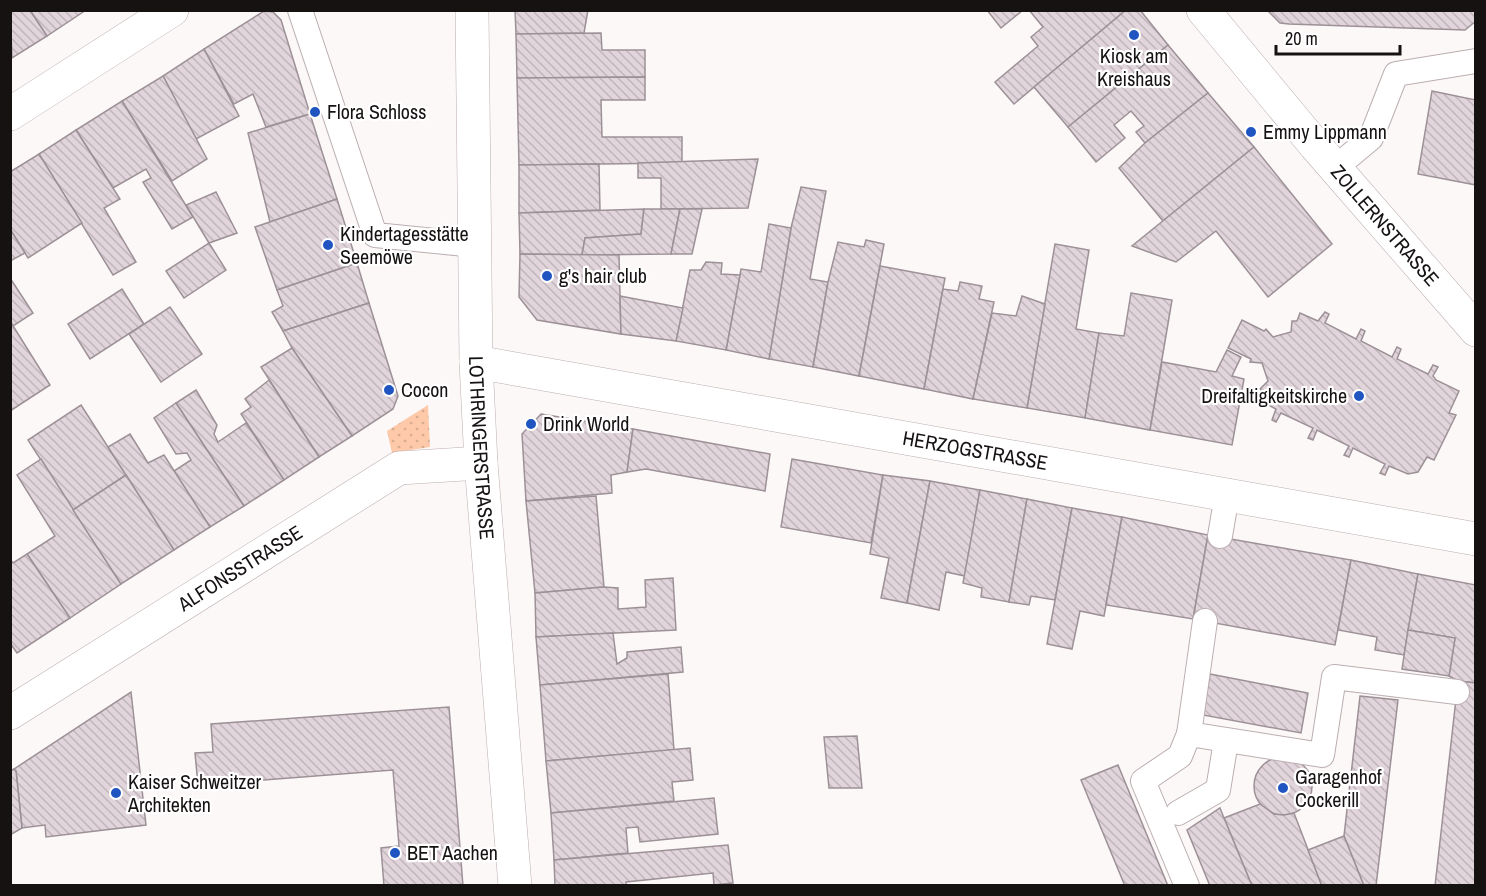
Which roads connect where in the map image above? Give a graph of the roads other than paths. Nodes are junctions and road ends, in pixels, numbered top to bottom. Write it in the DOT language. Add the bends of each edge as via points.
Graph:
graph roads {
  1 [pos="172,10"];
  2 [pos="300,10"];
  3 [pos="472,10"];
  4 [pos="1203,10"];
  5 [pos="1476,61"];
  6 [pos="10,114"];
  7 [pos="1335,168"];
  8 [pos="475,245"];
  9 [pos="1476,330"];
  10 [pos="476,362"];
  11 [pos="481,463"];
  12 [pos="1227,495"];
  13 [pos="1220,536"];
  14 [pos="1476,539"];
  15 [pos="1205,621"];
  16 [pos="1457,692"];
  17 [pos="10,713"];
  18 [pos="1189,734"];
  19 [pos="1226,741"];
  20 [pos="1178,813"];
  21 [pos="515,885"];
  22 [pos="1187,885"];
  1 -- 6 [label="street"];
  2 -- 8 [label="lane" via="375,235"];
  3 -- 8 [label="street, LOTHRINGERSTRASSE"];
  4 -- 7 [label="street, ZOLLERNSTRASSE"];
  5 -- 7 [label="lane" via="1396,74 1371,138"];
  7 -- 9 [label="street, ZOLLERNSTRASSE"];
  8 -- 10 [label="street, LOTHRINGERSTRASSE"];
  10 -- 11 [label="street, LOTHRINGERSTRASSE"];
  10 -- 12 [label="street, HERZOGSTRASSE"];
  11 -- 17 [label="street, ALFONSSTRASSE" via="399,468"];
  11 -- 21 [label="street, LOTHRINGERSTRASSE"];
  12 -- 13 [label="lane"];
  12 -- 14 [label="street, HERZOGSTRASSE"];
  15 -- 18 [label="lane"];
  16 -- 19 [label="lane" via="1334,677 1323,755"];
  18 -- 19 [label="lane"];
  18 -- 22 [label="lane" via="1180,756 1143,781"];
  19 -- 20 [label="lane" via="1218,790"];
}
